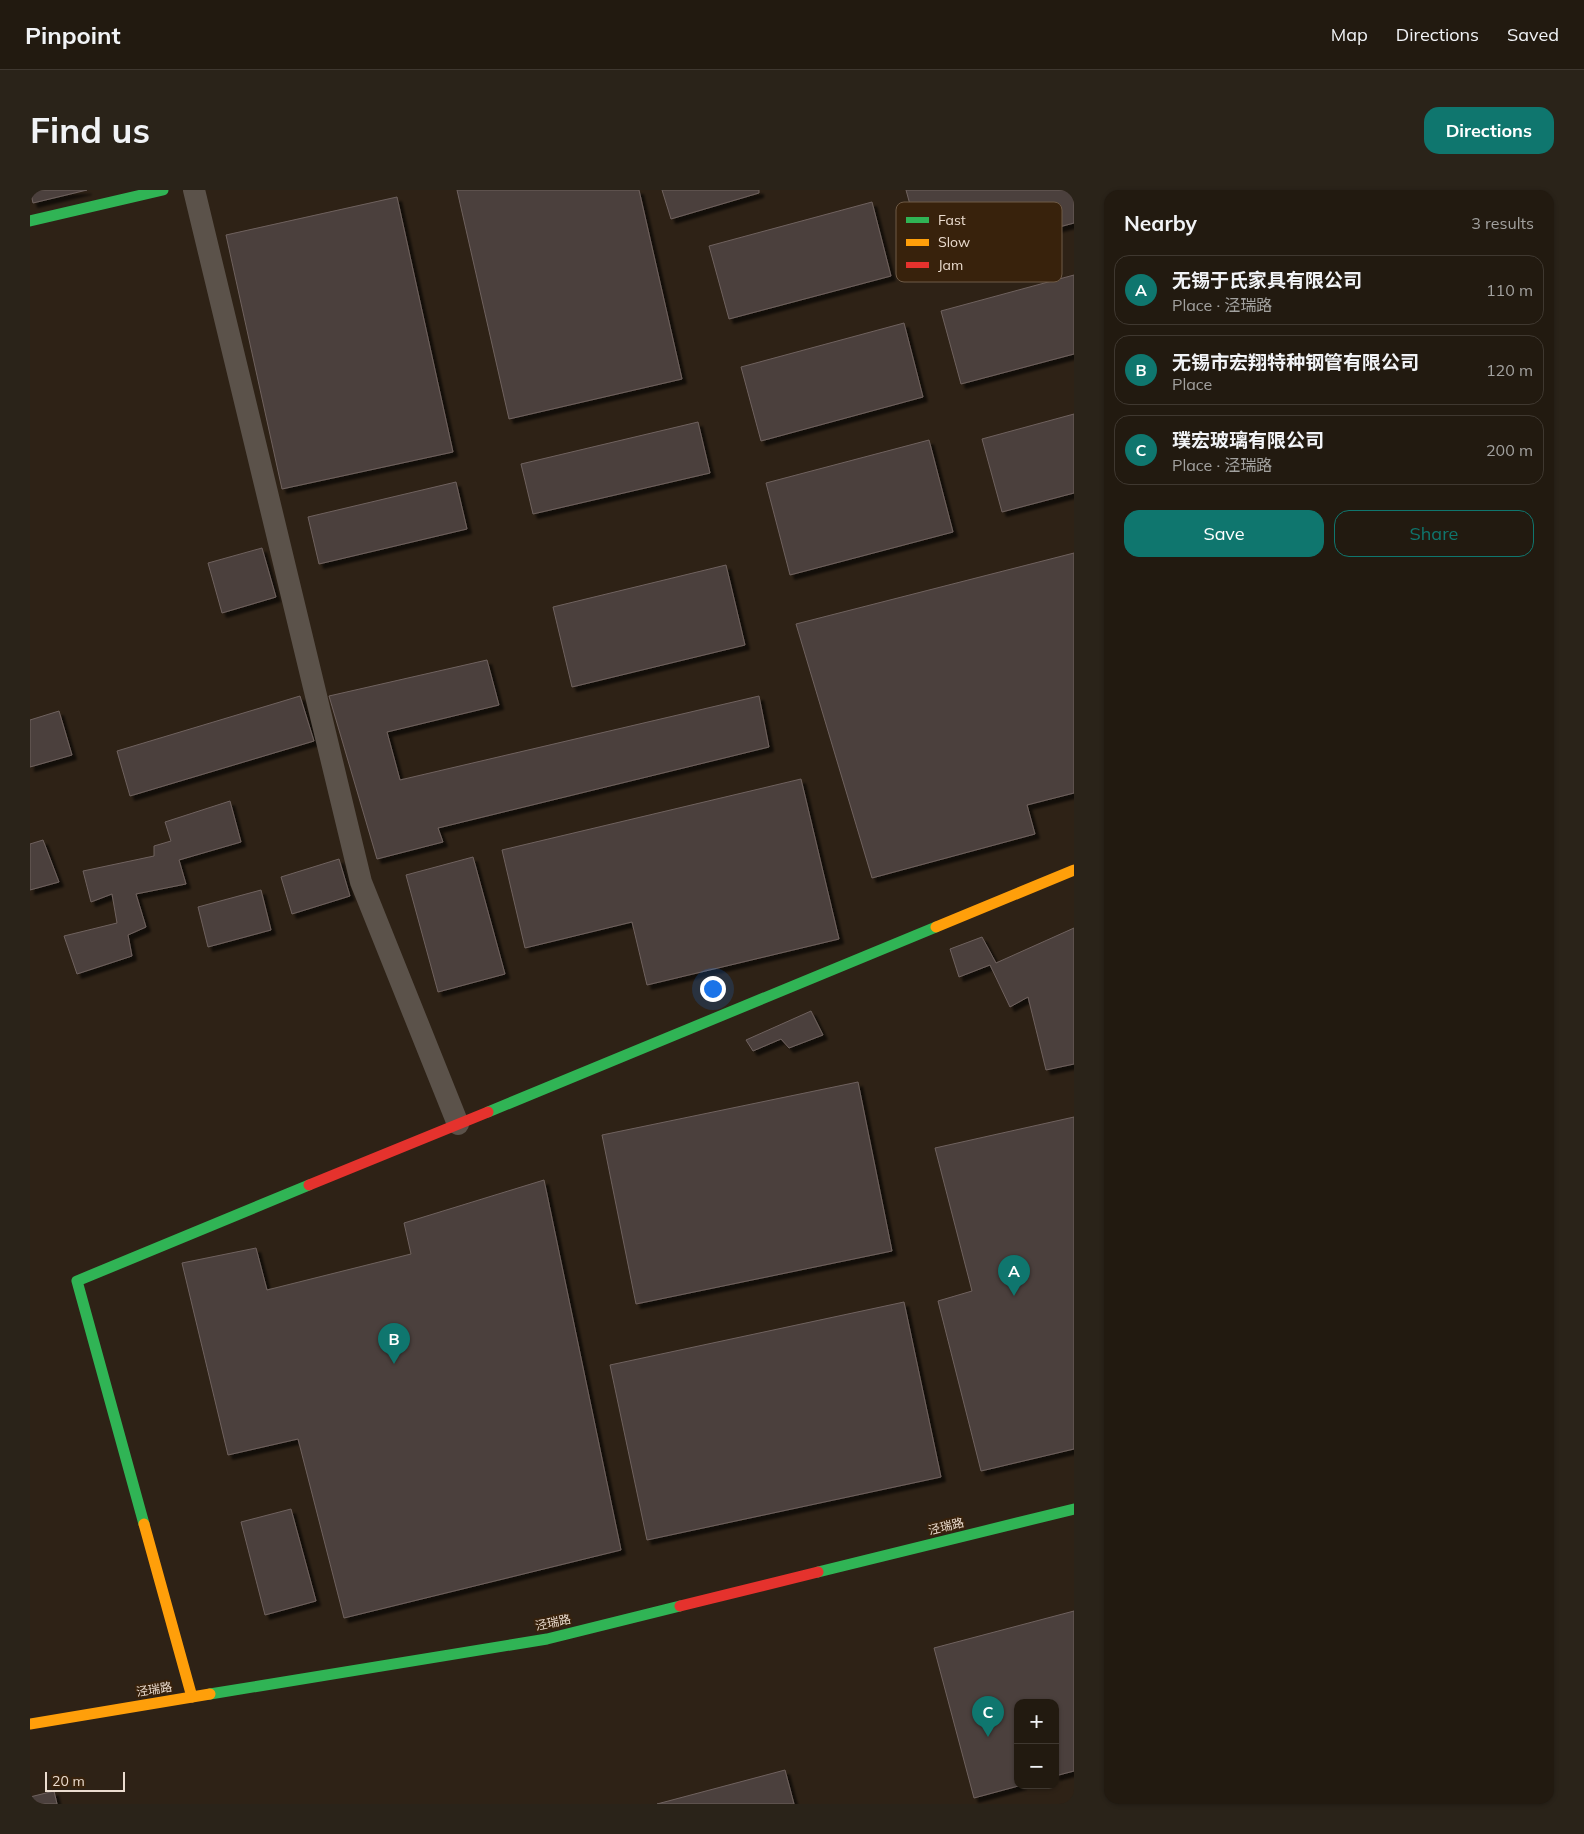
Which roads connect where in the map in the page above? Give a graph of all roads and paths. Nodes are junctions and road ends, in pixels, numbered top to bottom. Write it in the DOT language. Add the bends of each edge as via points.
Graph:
graph roads {
  1 [pos="163,190"];
  2 [pos="194,190"];
  3 [pos="30,221"];
  4 [pos="1074,870"];
  5 [pos="458,1124"];
  6 [pos="1074,1509"];
  7 [pos="192,1697"];
  8 [pos="30,1724"];
  1 -- 3 [label="street"];
  2 -- 5 [label="street" via="361,882"];
  4 -- 5 [label="street"];
  5 -- 7 [label="street" via="77,1281"];
  6 -- 7 [label="street, 泾瑞路" via="547,1638"];
  7 -- 8 [label="street, 泾瑞路"];
}
